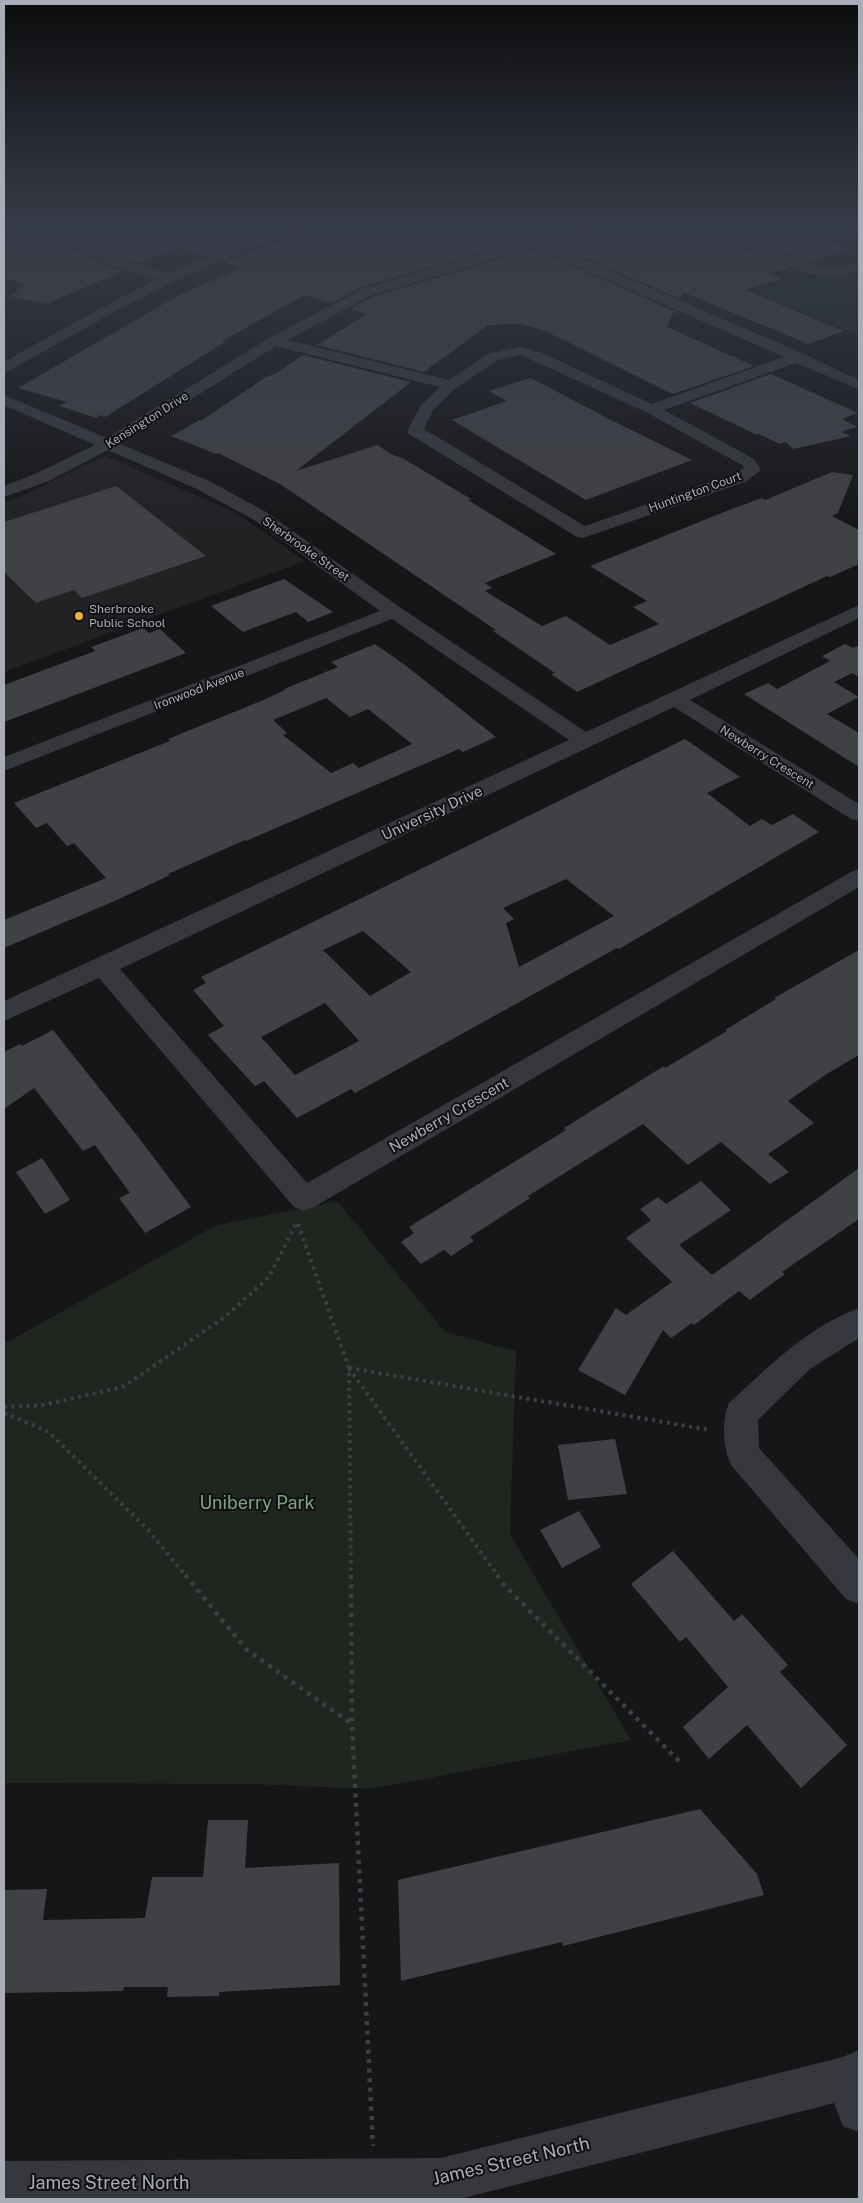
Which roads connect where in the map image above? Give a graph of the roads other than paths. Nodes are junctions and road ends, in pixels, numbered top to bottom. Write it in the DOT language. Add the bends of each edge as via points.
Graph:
graph roads {
  1 [pos="77,328"];
  2 [pos="299,328"];
  3 [pos="732,328"];
  4 [pos="274,341"];
  5 [pos="799,357"];
  6 [pos="4,368"];
  7 [pos="451,385"];
  8 [pos="859,385"];
  9 [pos="4,400"];
  10 [pos="651,409"];
  11 [pos="108,444"];
  12 [pos="4,492"];
  13 [pos="859,611"];
  14 [pos="394,612"];
  15 [pos="675,699"];
  16 [pos="585,741"];
  17 [pos="4,765"];
  18 [pos="859,814"];
  19 [pos="859,877"];
  20 [pos="103,966"];
  21 [pos="4,1012"];
  22 [pos="859,1322"];
  23 [pos="859,1586"];
  24 [pos="855,2087"];
  25 [pos="8,2189"];
  1 -- 6 [label="street"];
  2 -- 4 [label="street, Kensington Drive"];
  3 -- 5 [label="street"];
  4 -- 7 [label="street"];
  4 -- 11 [label="street, Kensington Drive"];
  5 -- 8 [label="street"];
  5 -- 10 [label="street"];
  7 -- 10 [label="street, Huntington Court" via="493,357 521,351"];
  7 -- 10 [label="street, Huntington Court" via="426,408 415,431 583,533 739,478 753,470 748,462"];
  9 -- 11 [label="street, Sherbrooke Street"];
  11 -- 12 [label="street, Kensington Drive" via="43,477"];
  11 -- 14 [label="street, Sherbrooke Street" via="203,485 260,516"];
  13 -- 15 [label="street, University Drive"];
  14 -- 16 [label="street, Sherbrooke Street"];
  14 -- 17 [label="street, Ironwood Avenue"];
  15 -- 16 [label="street, University Drive"];
  15 -- 18 [label="street, Newberry Crescent"];
  16 -- 20 [label="street, University Drive"];
  19 -- 20 [label="street, Newberry Crescent" via="304,1199"];
  20 -- 21 [label="street, University Drive"];
  22 -- 23 [label="street" via="799,1359 741,1414 743,1454"];
  24 -- 25 [label="street, James Street North" via="441,2181"];
}
